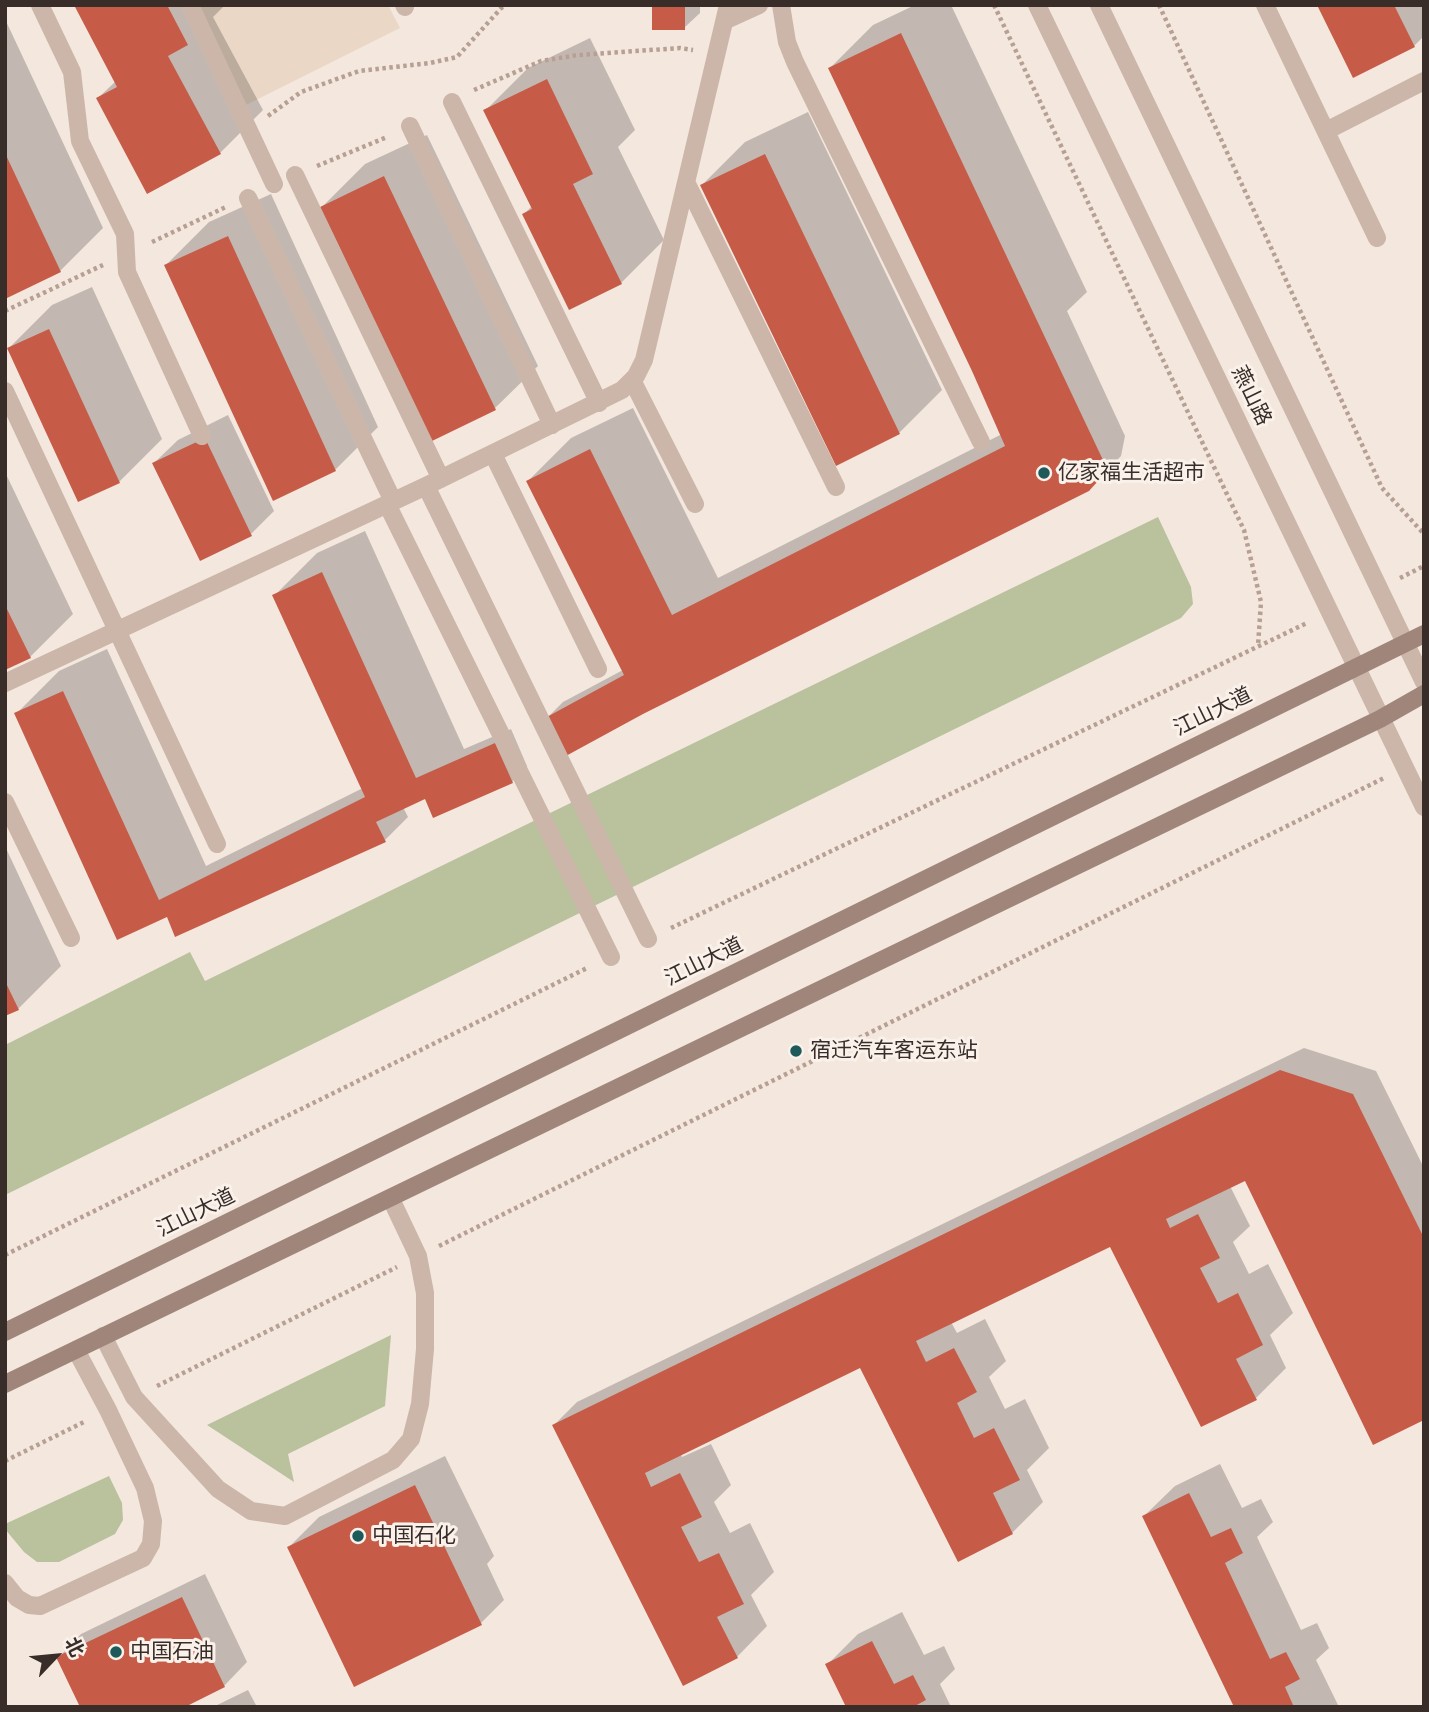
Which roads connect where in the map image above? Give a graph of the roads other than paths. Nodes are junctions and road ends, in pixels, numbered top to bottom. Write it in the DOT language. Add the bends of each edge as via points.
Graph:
graph roads {
  1 [pos="40,5"];
  2 [pos="190,5"];
  3 [pos="759,5"];
  4 [pos="781,5"];
  5 [pos="1037,5"];
  6 [pos="1099,5"];
  7 [pos="1265,5"];
  8 [pos="727,13"];
  9 [pos="1424,81"];
  10 [pos="452,102"];
  11 [pos="410,126"];
  12 [pos="1326,131"];
  13 [pos="295,175"];
  14 [pos="274,184"];
  15 [pos="687,184"];
  16 [pos="248,198"];
  17 [pos="1377,238"];
  18 [pos="632,380"];
  19 [pos="5,391"];
  20 [pos="599,402"];
  21 [pos="552,425"];
  22 [pos="202,436"];
  23 [pos="981,442"];
  24 [pos="493,454"];
  25 [pos="434,482"];
  26 [pos="836,487"];
  27 [pos="390,503"];
  28 [pos="695,503"];
  29 [pos="118,630"];
  30 [pos="1424,634"];
  31 [pos="1405,643"];
  32 [pos="1357,667"];
  33 [pos="598,669"];
  34 [pos="1424,682"];
  35 [pos="5,683"];
  36 [pos="1424,694"];
  37 [pos="1380,719"];
  38 [pos="5,802"];
  39 [pos="1424,807"];
  40 [pos="217,844"];
  41 [pos="71,937"];
  42 [pos="648,939"];
  43 [pos="611,957"];
  44 [pos="391,1199"];
  45 [pos="5,1332"];
  46 [pos="103,1336"];
  47 [pos="76,1349"];
  48 [pos="5,1384"];
  49 [pos="5,1583"];
  1 -- 22 [label="street" via="72,72 80,141 125,234 127,272"];
  2 -- 14 [label="street"];
  3 -- 8 [label="street"];
  4 -- 23 [label="street" via="795,62"];
  5 -- 32 [label="street, 燕山路"];
  6 -- 31 [label="street, 燕山路"];
  7 -- 12 [label="street"];
  8 -- 15 [label="street"];
  9 -- 12 [label="street"];
  10 -- 20 [label="street"];
  11 -- 21 [label="street"];
  12 -- 17 [label="street"];
  13 -- 25 [label="street"];
  15 -- 18 [label="street" via="644,360"];
  15 -- 26 [label="street"];
  16 -- 27 [label="street"];
  18 -- 20 [label="street"];
  18 -- 28 [label="street"];
  19 -- 29 [label="street"];
  20 -- 21 [label="street"];
  21 -- 24 [label="street"];
  24 -- 25 [label="street"];
  24 -- 33 [label="street"];
  25 -- 27 [label="street"];
  25 -- 42 [label="street"];
  27 -- 29 [label="street"];
  27 -- 43 [label="street"];
  29 -- 35 [label="street"];
  29 -- 40 [label="street"];
  30 -- 31 [label="main road, 江山大道"];
  31 -- 32 [label="main road, 江山大道"];
  31 -- 34 [label="street, 燕山路"];
  32 -- 37 [label="street, 燕山路"];
  32 -- 45 [label="main road, 江山大道"];
  36 -- 37 [label="main road"];
  37 -- 39 [label="street, 燕山路"];
  37 -- 44 [label="main road"];
  38 -- 41 [label="street"];
  44 -- 46 [label="main road"];
  44 -- 46 [label="street" via="418,1256 425,1293 420,1404 411,1439 393,1460 285,1516 251,1511 218,1489 134,1397"];
  46 -- 47 [label="main road"];
  47 -- 48 [label="main road"];
  47 -- 49 [label="street" via="145,1488 153,1521 151,1544 143,1558 40,1606 17,1598"];
}
